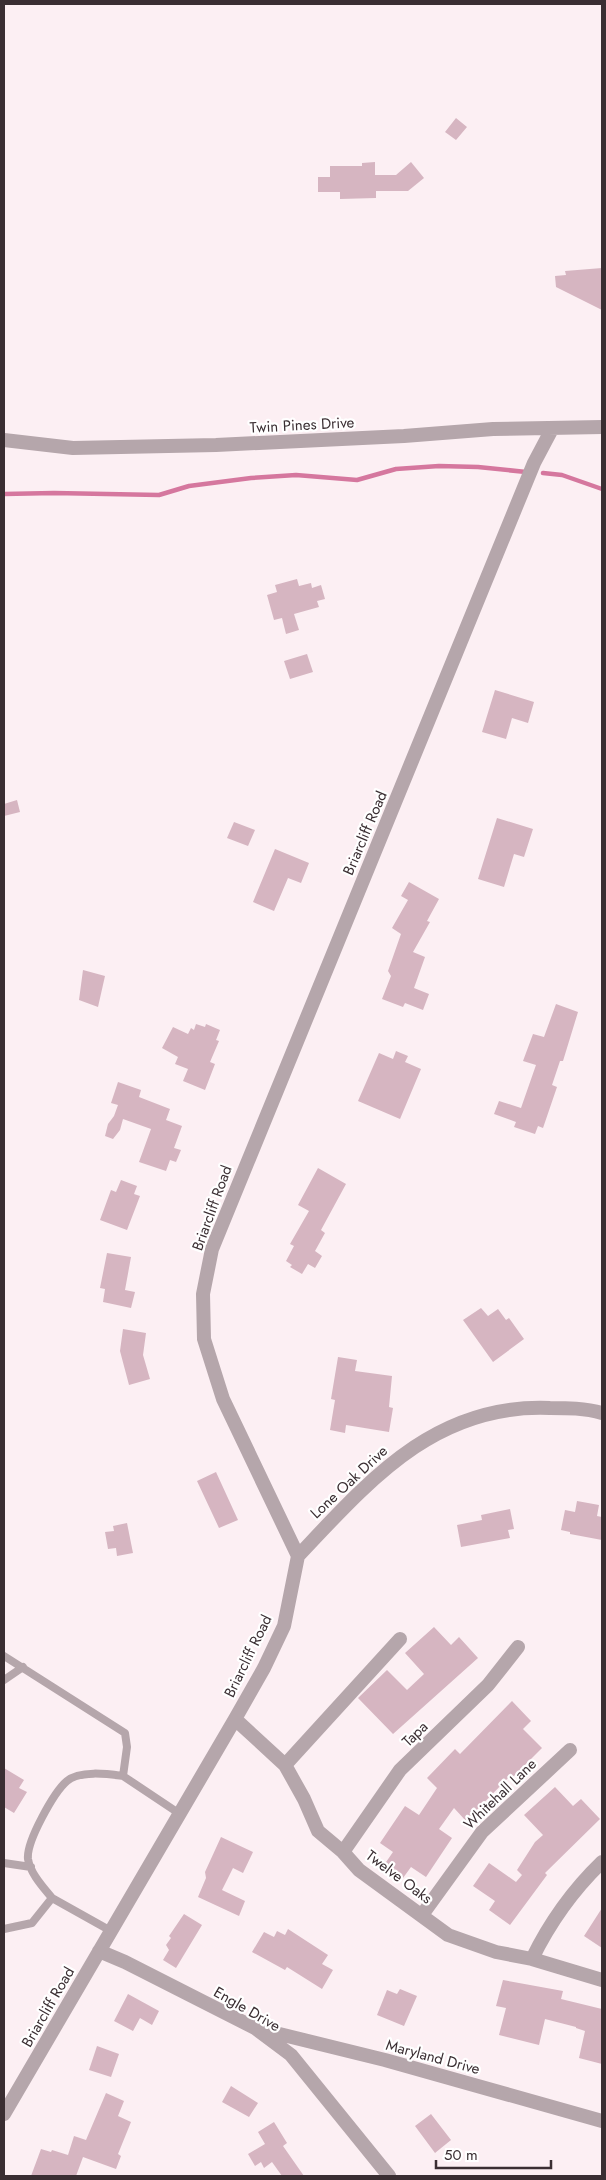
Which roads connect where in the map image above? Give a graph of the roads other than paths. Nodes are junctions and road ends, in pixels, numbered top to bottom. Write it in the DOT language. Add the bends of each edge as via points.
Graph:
graph roads {
  1 [pos="602,426"];
  2 [pos="552,429"];
  3 [pos="4,440"];
  4 [pos="602,1413"];
  5 [pos="298,1556"];
  6 [pos="400,1639"];
  7 [pos="518,1647"];
  8 [pos="4,1656"];
  9 [pos="23,1667"];
  10 [pos="4,1680"];
  11 [pos="235,1719"];
  12 [pos="570,1750"];
  13 [pos="285,1765"];
  14 [pos="123,1776"];
  15 [pos="180,1814"];
  16 [pos="343,1852"];
  17 [pos="602,1862"];
  18 [pos="4,1863"];
  19 [pos="31,1867"];
  20 [pos="52,1898"];
  21 [pos="422,1915"];
  22 [pos="4,1929"];
  23 [pos="111,1931"];
  24 [pos="99,1951"];
  25 [pos="532,1959"];
  26 [pos="602,1980"];
  27 [pos="255,2028"];
  28 [pos="4,2114"];
  29 [pos="602,2121"];
  30 [pos="389,2176"];
  1 -- 2 [label="street, Twin Pines Drive"];
  2 -- 3 [label="street, Twin Pines Drive" via="82,448"];
  2 -- 5 [label="street, Briarcliff Road" via="530,472 212,1249 203,1294 204,1339 223,1398"];
  4 -- 5 [label="street, Lone Oak Drive" via="534,1407 499,1411 446,1429 416,1445 381,1471"];
  5 -- 11 [label="street, Briarcliff Road" via="284,1626"];
  6 -- 13 [label="street"];
  7 -- 16 [label="street, Tapa" via="488,1685 400,1770"];
  8 -- 9 [label="lane"];
  9 -- 10 [label="lane"];
  9 -- 14 [label="lane" via="125,1733 127,1747"];
  11 -- 13 [label="street, Twelve Oaks"];
  11 -- 15 [label="street, Briarcliff Road"];
  12 -- 21 [label="street, Whitehall Lane" via="482,1832"];
  13 -- 16 [label="street, Twelve Oaks" via="304,1799 314,1826"];
  14 -- 15 [label="lane"];
  14 -- 19 [label="lane" via="88,1774 67,1781 40,1820 30,1842 28,1860"];
  15 -- 23 [label="street, Briarcliff Road"];
  16 -- 21 [label="street, Twelve Oaks" via="359,1870"];
  17 -- 25 [label="street" via="565,1902"];
  18 -- 19 [label="lane"];
  19 -- 20 [label="lane" via="38,1882"];
  20 -- 22 [label="lane" via="32,1923"];
  20 -- 23 [label="lane"];
  21 -- 25 [label="street, Twelve Oaks" via="448,1935 496,1952"];
  23 -- 24 [label="street, Briarcliff Road"];
  24 -- 27 [label="street, Engle Drive"];
  24 -- 28 [label="street, Briarcliff Road"];
  25 -- 26 [label="street, Twelve Oaks"];
  27 -- 29 [label="street, Maryland Drive" via="385,2060"];
  27 -- 30 [label="street, Engle Drive" via="291,2055"];
}
